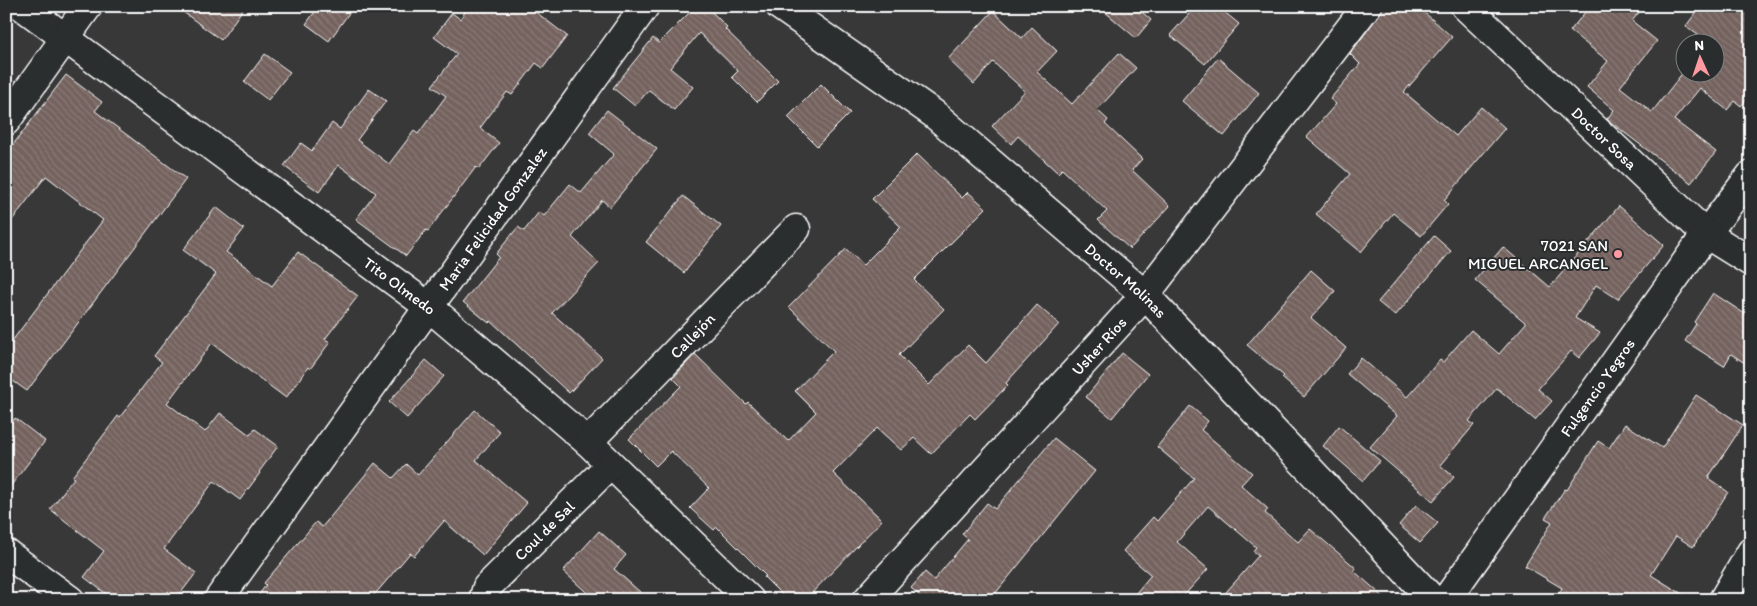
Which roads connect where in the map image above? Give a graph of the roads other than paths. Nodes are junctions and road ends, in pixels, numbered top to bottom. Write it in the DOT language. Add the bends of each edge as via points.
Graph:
graph roads {
  1 [pos="22,6"];
  2 [pos="88,6"];
  3 [pos="645,6"];
  4 [pos="780,6"];
  5 [pos="1367,6"];
  6 [pos="1465,6"];
  7 [pos="66,38"];
  8 [pos="6,121"];
  9 [pos="1751,175"];
  10 [pos="796,229"];
  11 [pos="1706,234"];
  12 [pos="1751,262"];
  13 [pos="1146,295"];
  14 [pos="429,306"];
  15 [pos="588,442"];
  16 [pos="610,465"];
  17 [pos="1751,552"];
  18 [pos="6,553"];
  19 [pos="70,600"];
  20 [pos="218,600"];
  21 [pos="483,600"];
  22 [pos="750,600"];
  23 [pos="867,600"];
  24 [pos="1433,600"];
  25 [pos="1446,600"];
  26 [pos="1723,600"];
  1 -- 7 [label="street, Tito Olmedo"];
  2 -- 7 [label="street"];
  3 -- 14 [label="street, Maria Felicidad Gonzalez"];
  4 -- 13 [label="street, Doctor Molinas" via="934,114"];
  5 -- 13 [label="street, Usher Ríos"];
  6 -- 11 [label="street, Doctor Sosa"];
  7 -- 8 [label="street"];
  7 -- 14 [label="street, Tito Olmedo"];
  9 -- 11 [label="street, Fulgencio Yegros"];
  10 -- 15 [label="street, Callejón"];
  11 -- 12 [label="street, Doctor Sosa"];
  11 -- 25 [label="street, Fulgencio Yegros"];
  13 -- 23 [label="street, Usher Ríos"];
  13 -- 24 [label="street, Doctor Molinas"];
  14 -- 15 [label="street, Tito Olmedo"];
  14 -- 20 [label="street, Maria Felicidad Gonzalez"];
  15 -- 16 [label="street, Tito Olmedo"];
  16 -- 21 [label="street, Coul de Sal" via="487,586"];
  16 -- 22 [label="street, Tito Olmedo"];
  17 -- 26 [label="street"];
  18 -- 19 [label="street"];
}
